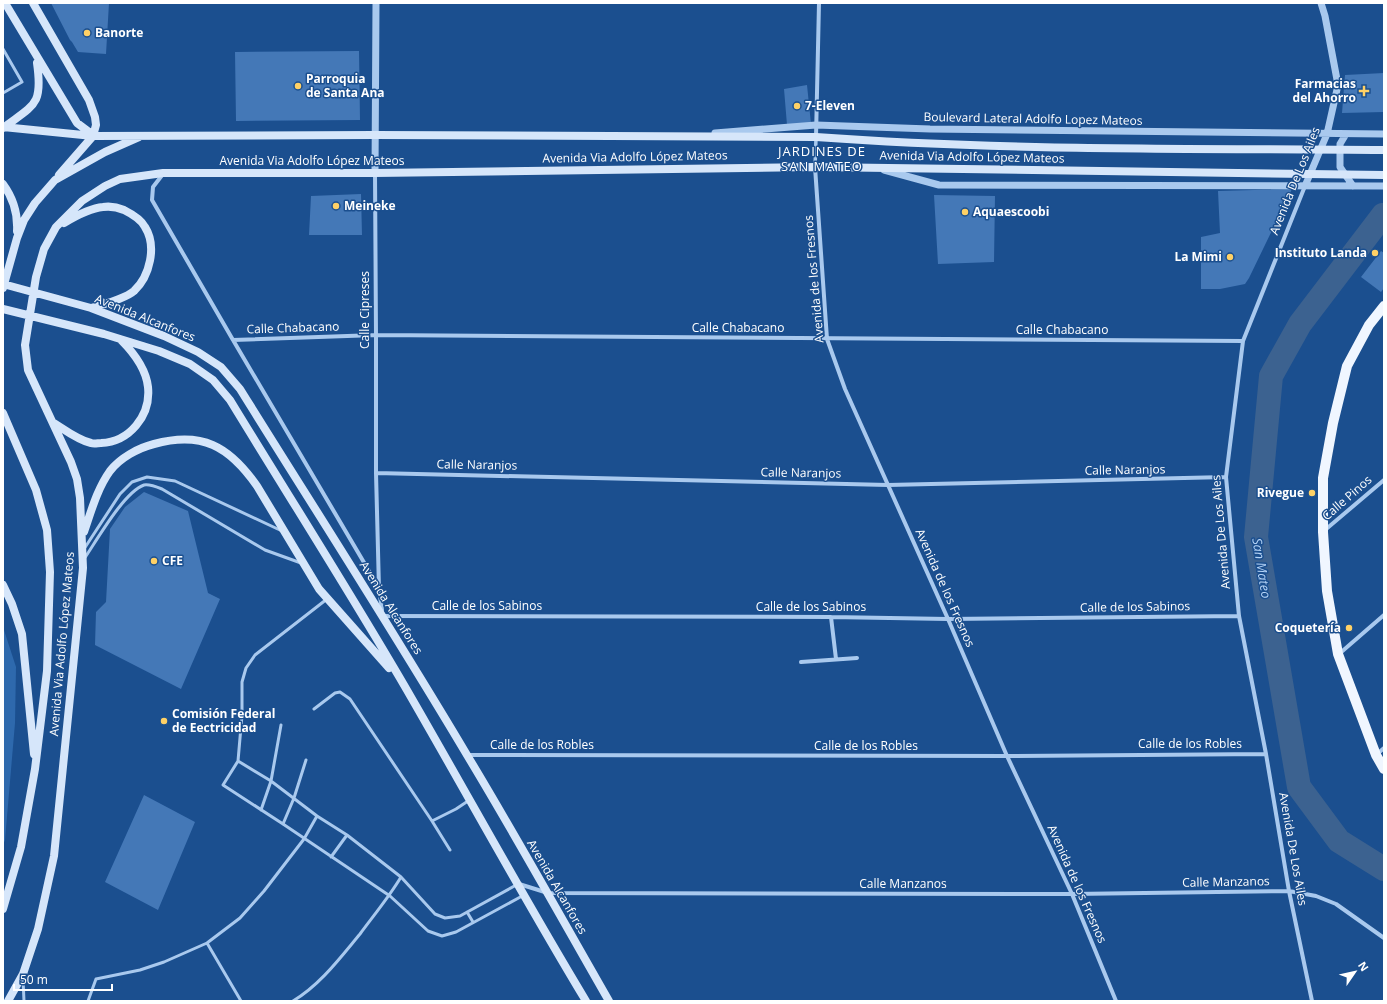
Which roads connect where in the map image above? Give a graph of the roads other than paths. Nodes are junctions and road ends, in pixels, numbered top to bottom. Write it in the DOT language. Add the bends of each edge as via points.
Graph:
graph roads {
  1 [pos="5,3"];
  2 [pos="33,3"];
  3 [pos="376,3"];
  4 [pos="819,3"];
  5 [pos="1321,3"];
  6 [pos="3,49"];
  7 [pos="37,58"];
  8 [pos="3,93"];
  9 [pos="816,125"];
  10 [pos="3,127"];
  11 [pos="1327,134"];
  12 [pos="1346,134"];
  13 [pos="1384,134"];
  14 [pos="375,135"];
  15 [pos="93,136"];
  16 [pos="141,136"];
  17 [pos="682,136"];
  18 [pos="816,137"];
  19 [pos="1384,150"];
  20 [pos="815,167"];
  21 [pos="876,168"];
  22 [pos="374,173"];
  23 [pos="163,174"];
  24 [pos="1384,175"];
  25 [pos="55,180"];
  26 [pos="3,184"];
  27 [pos="1305,186"];
  28 [pos="1353,186"];
  29 [pos="1384,186"];
  30 [pos="56,227"];
  31 [pos="17,238"];
  32 [pos="3,284"];
  33 [pos="3,289"];
  34 [pos="1384,306"];
  35 [pos="91,308"];
  36 [pos="3,309"];
  37 [pos="376,335"];
  38 [pos="121,339"];
  39 [pos="827,339"];
  40 [pos="233,340"];
  41 [pos="1243,341"];
  42 [pos="3,413"];
  43 [pos="53,422"];
  44 [pos="376,473"];
  45 [pos="1226,478"];
  46 [pos="1384,480"];
  47 [pos="888,485"];
  48 [pos="284,532"];
  49 [pos="1323,532"];
  50 [pos="82,537"];
  51 [pos="83,550"];
  52 [pos="83,560"];
  53 [pos="303,564"];
  54 [pos="3,585"];
  55 [pos="379,589"];
  56 [pos="327,599"];
  57 [pos="1384,615"];
  58 [pos="382,616"];
  59 [pos="1239,616"];
  60 [pos="832,617"];
  61 [pos="948,619"];
  62 [pos="1338,654"];
  63 [pos="857,658"];
  64 [pos="836,659"];
  65 [pos="801,662"];
  66 [pos="403,683"];
  67 [pos="314,709"];
  68 [pos="280,725"];
  69 [pos="1380,752"];
  70 [pos="1266,754"];
  71 [pos="467,755"];
  72 [pos="1008,756"];
  73 [pos="306,760"];
  74 [pos="238,761"];
  75 [pos="36,769"];
  76 [pos="1384,769"];
  77 [pos="271,780"];
  78 [pos="294,798"];
  79 [pos="470,800"];
  80 [pos="261,810"];
  81 [pos="317,816"];
  82 [pos="432,820"];
  83 [pos="283,824"];
  84 [pos="347,835"];
  85 [pos="304,839"];
  86 [pos="450,850"];
  87 [pos="331,857"];
  88 [pos="401,877"];
  89 [pos="518,884"];
  90 [pos="1289,891"];
  91 [pos="548,893"];
  92 [pos="1072,894"];
  93 [pos="524,895"];
  94 [pos="390,896"];
  95 [pos="3,909"];
  96 [pos="467,912"];
  97 [pos="473,922"];
  98 [pos="1384,938"];
  99 [pos="207,943"];
  100 [pos="23,974"];
  101 [pos="8,1001"];
  102 [pos="24,1001"];
  103 [pos="88,1001"];
  104 [pos="241,1001"];
  105 [pos="293,1001"];
  106 [pos="586,1001"];
  107 [pos="608,1001"];
  108 [pos="1116,1001"];
  109 [pos="1312,1001"];
  1 -- 7 [label="main road"];
  2 -- 15 [label="main road" via="89,100 96,125"];
  3 -- 14 [label="street, Calle Cipreses"];
  4 -- 9 [label="street"];
  5 -- 11 [label="street, Avenida De Los Ailes" via="1326,16 1338,85"];
  6 -- 8 [label="lane" via="22,82"];
  7 -- 10 [label="main road" via="39,96 33,104"];
  7 -- 15 [label="main road" via="77,123"];
  9 -- 11 [label="street, Boulevard Lateral Adolfo Lopez Mateos"];
  9 -- 17 [label="street, Boulevard Lateral Adolfo Lopez Mateos"];
  9 -- 18 [label="street"];
  10 -- 15 [label="main road"];
  11 -- 12 [label="street, Boulevard Lateral Adolfo Lopez Mateos"];
  11 -- 27 [label="street, Avenida De Los Ailes"];
  12 -- 13 [label="street, Boulevard Lateral Adolfo Lopez Mateos"];
  12 -- 28 [label="street" via="1340,144 1340,167"];
  14 -- 16 [label="main road, Avenida Via Adolfo López Mateos"];
  14 -- 17 [label="main road, Avenida Via Adolfo López Mateos"];
  14 -- 22 [label="street, Calle Cipreses"];
  15 -- 16 [label="main road"];
  15 -- 25 [label="main road"];
  16 -- 25 [label="main road, Avenida Via Adolfo López Mateos" via="105,152"];
  17 -- 18 [label="main road, Avenida Via Adolfo López Mateos"];
  18 -- 19 [label="main road, Avenida Via Adolfo López Mateos" via="986,146"];
  18 -- 20 [label="street"];
  20 -- 21 [label="main road, Avenida Via Adolfo López Mateos"];
  20 -- 22 [label="main road, Avenida Via Adolfo López Mateos"];
  20 -- 39 [label="street, Avenida de los Fresnos"];
  21 -- 24 [label="main road, Avenida Via Adolfo López Mateos"];
  21 -- 27 [label="street" via="939,185"];
  22 -- 23 [label="main road, Avenida Via Adolfo López Mateos"];
  22 -- 37 [label="street, Calle Cipreses"];
  23 -- 30 [label="main road, Avenida Via Adolfo López Mateos" via="120,179 105,186 82,201"];
  23 -- 40 [label="street, Avenida Alcanfores" via="153,187 152,200"];
  25 -- 31 [label="main road, Avenida Via Adolfo López Mateos" via="24,220"];
  26 -- 31 [label="main road" via="15,205 18,220"];
  27 -- 28 [label="street"];
  27 -- 41 [label="street, Avenida De Los Ailes"];
  28 -- 29 [label="street"];
  30 -- 35 [label="main road" via="102,207 117,207 133,214 145,226 151,241 150,260 144,279 133,292"];
  30 -- 43 [label="main road, Avenida Via Adolfo López Mateos" via="44,249 36,277 24,346 28,370"];
  31 -- 33 [label="main road, Avenida Via Adolfo López Mateos"];
  32 -- 35 [label="main road, Avenida Alcanfores"];
  34 -- 49 [label="main road" via="1368,326 1347,366 1323,478"];
  35 -- 58 [label="main road, Avenida Alcanfores" via="198,352 220,368 240,389"];
  36 -- 38 [label="main road"];
  37 -- 39 [label="street, Calle Chabacano"];
  37 -- 40 [label="street, Calle Chabacano"];
  37 -- 44 [label="street, Calle Cipreses"];
  38 -- 43 [label="main road" via="144,372 148,386 147,405 136,426 124,437 109,443 92,443"];
  38 -- 66 [label="main road" via="190,364 213,380 230,400"];
  39 -- 41 [label="street, Calle Chabacano"];
  39 -- 47 [label="street, Avenida de los Fresnos" via="845,389"];
  40 -- 55 [label="street, Avenida Alcanfores"];
  41 -- 45 [label="street, Avenida De Los Ailes"];
  42 -- 75 [label="main road, Avenida Via Adolfo López Mateos" via="36,490 46,530 50,572 47,671"];
  43 -- 50 [label="main road, Avenida Via Adolfo López Mateos" via="77,479"];
  44 -- 47 [label="street, Calle Naranjos"];
  44 -- 55 [label="street, Calle Cipreses"];
  45 -- 47 [label="street, Calle Naranjos"];
  45 -- 59 [label="street, Avenida De Los Ailes"];
  46 -- 49 [label="street, Calle Pinos"];
  47 -- 61 [label="street, Avenida de los Fresnos"];
  48 -- 50 [label="main road" via="257,486 235,459 203,441 179,438 136,451 111,471 97,494"];
  48 -- 51 [label="lane" via="175,481 147,477 132,482 120,494"];
  48 -- 53 [label="main road"];
  49 -- 62 [label="main road" via="1327,591"];
  50 -- 51 [label="main road, Avenida Via Adolfo López Mateos"];
  51 -- 52 [label="main road, Avenida Via Adolfo López Mateos"];
  52 -- 53 [label="lane" via="124,500 136,489 146,485 162,489 265,550"];
  52 -- 100 [label="main road, Avenida Via Adolfo López Mateos" via="54,856 38,929"];
  53 -- 56 [label="main road"];
  54 -- 75 [label="main road" via="22,634"];
  55 -- 58 [label="street, Calle Cipreses"];
  56 -- 66 [label="main road"];
  56 -- 74 [label="lane" via="255,654 246,668 242,682"];
  57 -- 62 [label="street"];
  58 -- 60 [label="street, Calle de los Sabinos"];
  58 -- 71 [label="main road, Avenida Alcanfores"];
  59 -- 61 [label="street, Calle de los Sabinos"];
  59 -- 70 [label="street, Avenida De Los Ailes"];
  60 -- 61 [label="street, Calle de los Sabinos"];
  60 -- 64 [label="street"];
  61 -- 72 [label="street, Avenida de los Fresnos"];
  62 -- 69 [label="main road"];
  63 -- 64 [label="street"];
  64 -- 65 [label="street"];
  66 -- 79 [label="main road"];
  67 -- 82 [label="lane" via="335,693 340,692 350,699"];
  68 -- 77 [label="lane"];
  69 -- 76 [label="main road"];
  70 -- 72 [label="street, Calle de los Robles"];
  70 -- 90 [label="street, Avenida De Los Ailes"];
  71 -- 72 [label="street, Calle de los Robles"];
  71 -- 91 [label="main road, Avenida Alcanfores"];
  72 -- 92 [label="street, Avenida de los Fresnos"];
  73 -- 78 [label="lane"];
  74 -- 77 [label="lane"];
  74 -- 80 [label="lane" via="223,785"];
  75 -- 95 [label="main road, Avenida Via Adolfo López Mateos" via="22,847"];
  77 -- 78 [label="lane"];
  77 -- 80 [label="lane"];
  78 -- 81 [label="lane"];
  78 -- 83 [label="lane"];
  79 -- 82 [label="lane"];
  79 -- 89 [label="main road"];
  80 -- 83 [label="lane"];
  81 -- 84 [label="lane"];
  81 -- 85 [label="lane"];
  82 -- 86 [label="lane"];
  83 -- 85 [label="lane"];
  84 -- 87 [label="lane"];
  84 -- 88 [label="lane"];
  85 -- 87 [label="lane"];
  85 -- 99 [label="lane" via="240,918"];
  87 -- 94 [label="lane"];
  88 -- 94 [label="lane"];
  88 -- 96 [label="lane" via="435,914 445,918 460,916"];
  89 -- 91 [label="street, Calle Manzanos"];
  89 -- 93 [label="main road"];
  89 -- 96 [label="lane"];
  90 -- 92 [label="street, Calle Manzanos"];
  90 -- 98 [label="street, Calle Manzanos" via="1316,896 1336,904"];
  90 -- 109 [label="street, Avenida De Los Ailes"];
  91 -- 92 [label="street, Calle Manzanos"];
  91 -- 107 [label="main road, Avenida Alcanfores"];
  92 -- 108 [label="street, Avenida de los Fresnos"];
  93 -- 97 [label="lane"];
  93 -- 106 [label="main road"];
  94 -- 97 [label="lane" via="428,932 442,936 456,932"];
  94 -- 105 [label="lane" via="339,960 304,994"];
  96 -- 97 [label="lane"];
  99 -- 103 [label="lane" via="140,970 96,979"];
  99 -- 104 [label="lane"];
  100 -- 101 [label="main road, Avenida Via Adolfo López Mateos"];
  100 -- 102 [label="lane"];
}
